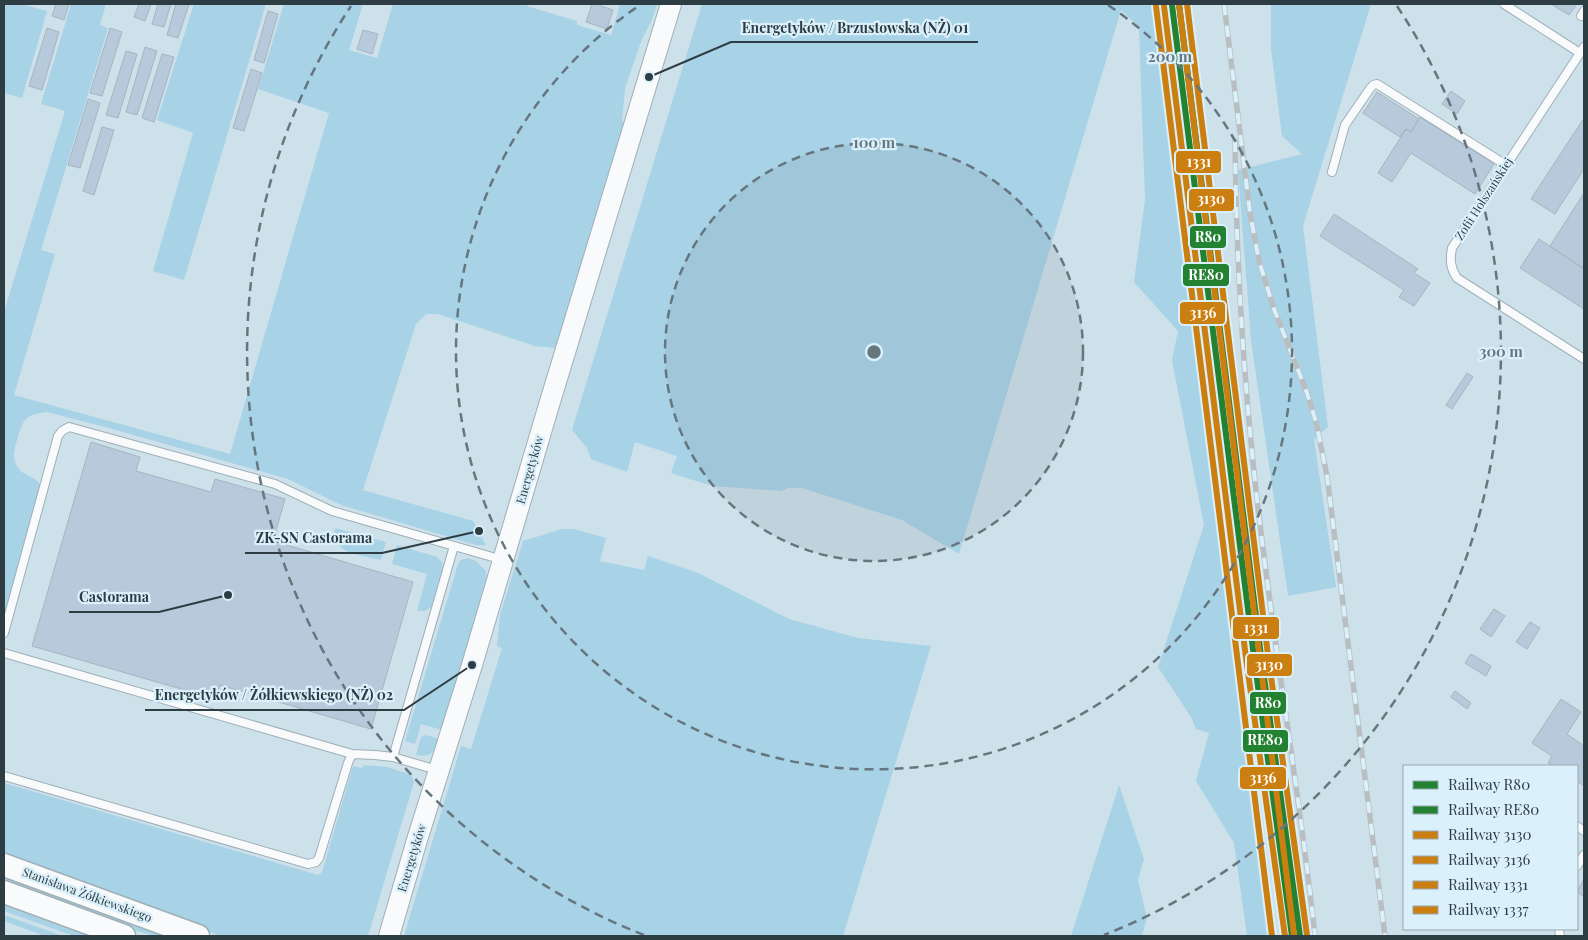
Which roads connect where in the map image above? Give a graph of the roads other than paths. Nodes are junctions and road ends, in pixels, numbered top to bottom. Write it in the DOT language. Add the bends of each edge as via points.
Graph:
graph roads {
  1 [pos="671,4"];
  2 [pos="1504,4"];
  3 [pos="1582,50"];
  4 [pos="1506,166"];
  5 [pos="1332,172"];
  6 [pos="1584,359"];
  7 [pos="454,546"];
  8 [pos="503,560"];
  9 [pos="4,633"];
  10 [pos="4,652"];
  11 [pos="352,754"];
  12 [pos="393,757"];
  13 [pos="439,770"];
  14 [pos="4,776"];
  15 [pos="4,865"];
  16 [pos="4,892"];
  17 [pos="124,936"];
  18 [pos="198,936"];
  19 [pos="389,936"];
  1 -- 8 [label="main road, Energetyków"];
  2 -- 3 [label="lane"];
  3 -- 4 [label="lane, Zofii Holszańskiej"];
  4 -- 5 [label="lane" via="1377,84 1369,90 1345,126"];
  4 -- 6 [label="lane, Zofii Holszańskiej" via="1452,248 1450,261 1453,272 1457,278"];
  7 -- 8 [label="lane"];
  7 -- 9 [label="lane" via="332,511 275,484 69,427 58,436"];
  7 -- 12 [label="lane"];
  8 -- 13 [label="main road, Energetyków"];
  10 -- 11 [label="lane"];
  11 -- 12 [label="lane"];
  11 -- 14 [label="lane" via="319,858 308,864"];
  12 -- 13 [label="lane"];
  13 -- 19 [label="main road, Energetyków"];
  15 -- 18 [label="main road, Stanisława Żółkiewskiego"];
  16 -- 17 [label="main road"];
}
